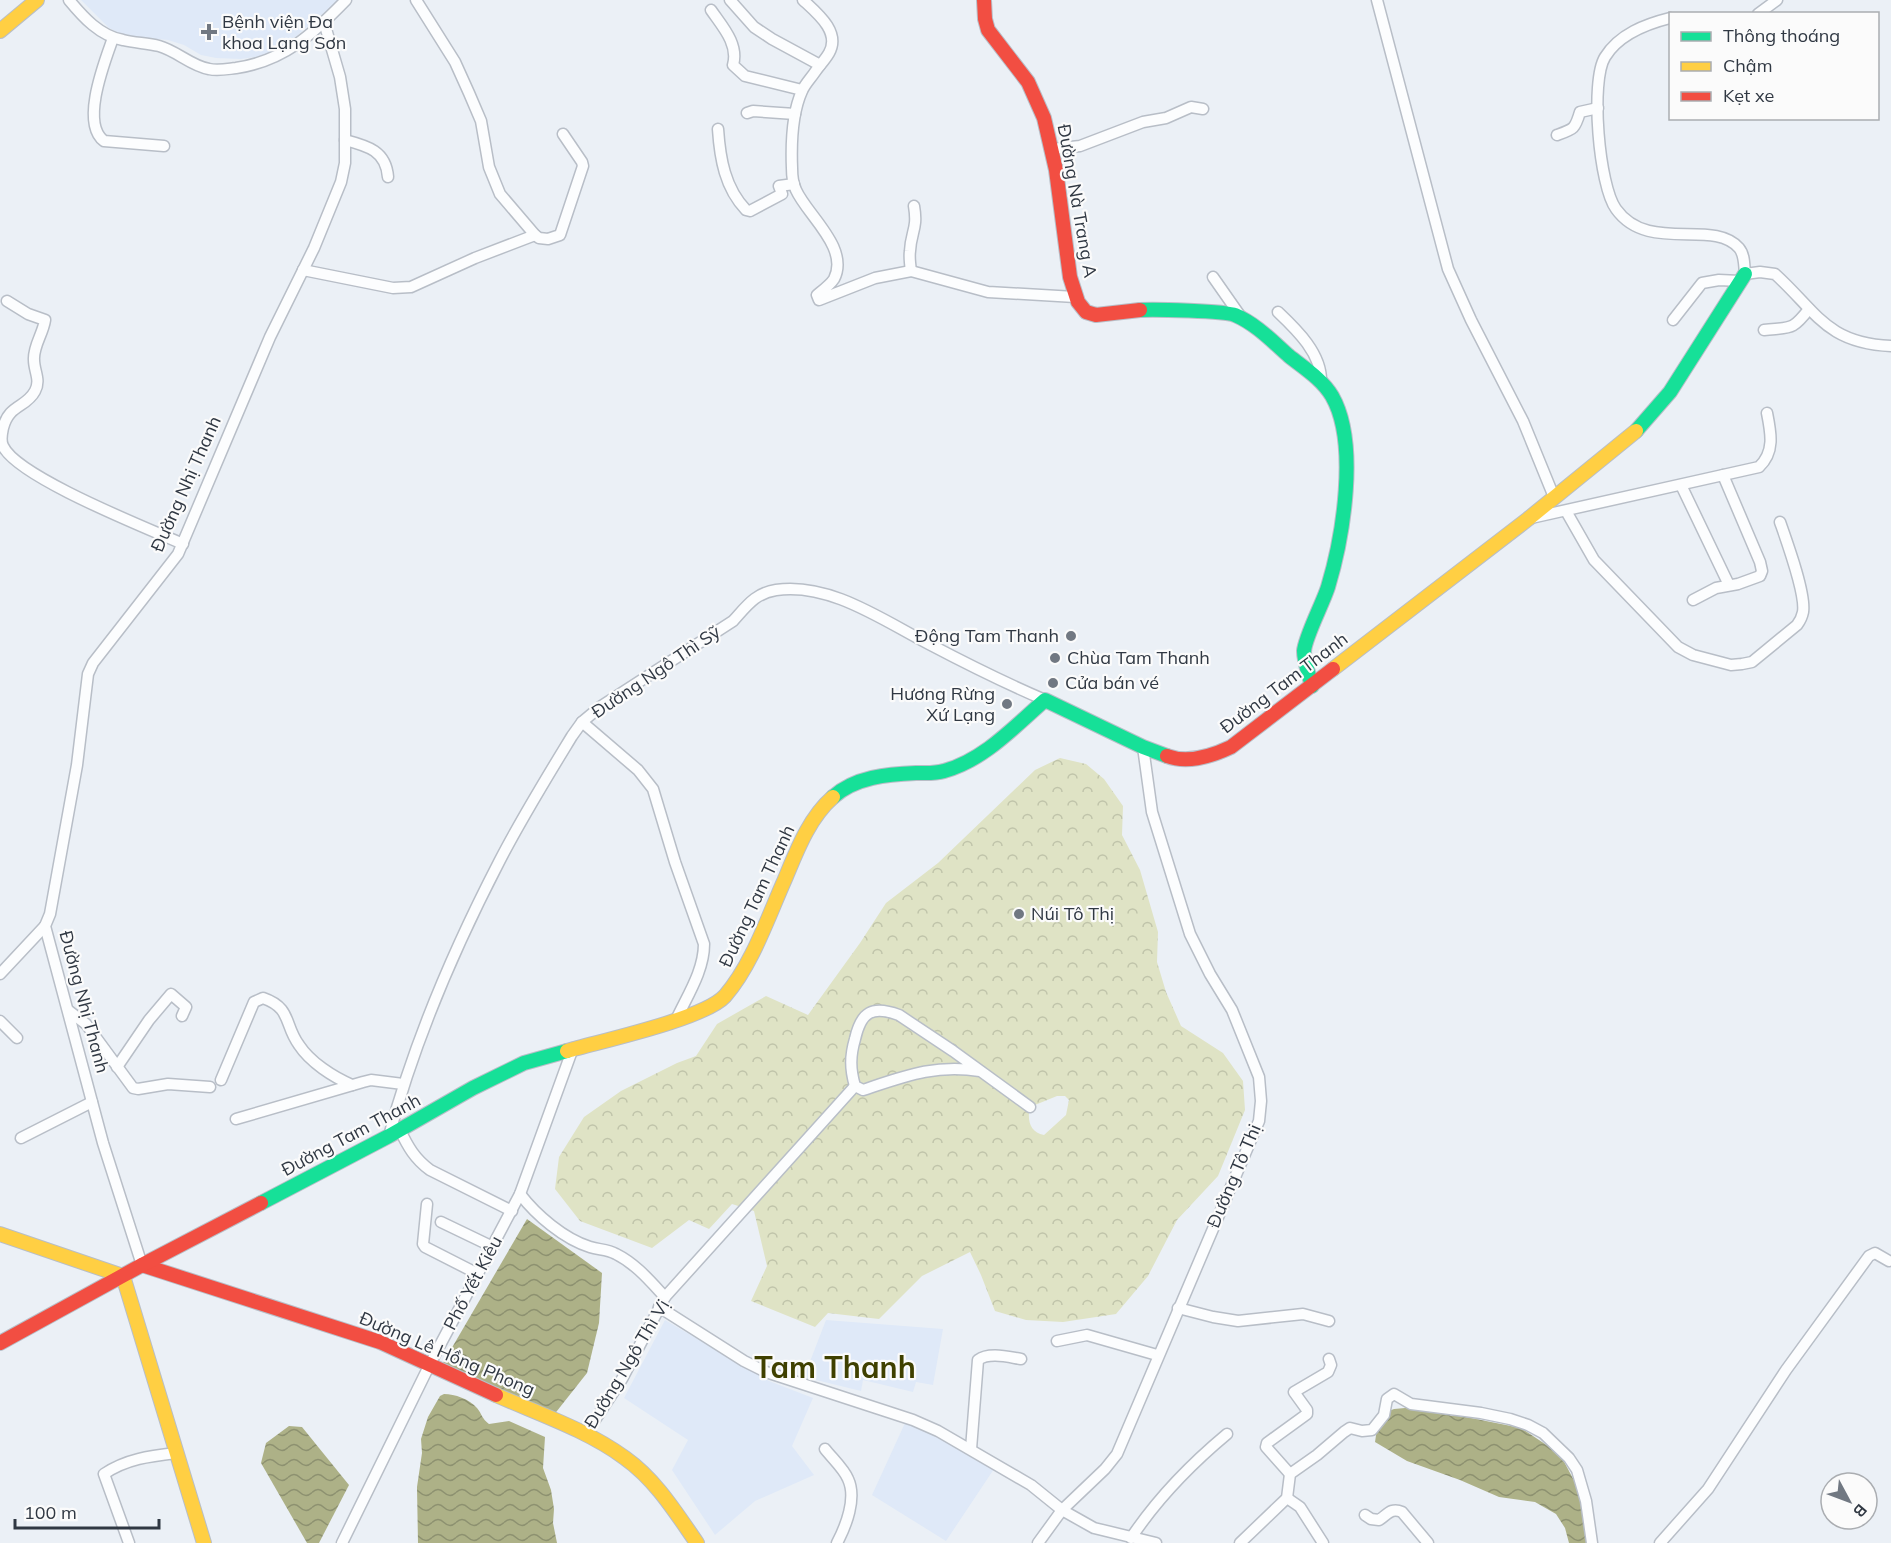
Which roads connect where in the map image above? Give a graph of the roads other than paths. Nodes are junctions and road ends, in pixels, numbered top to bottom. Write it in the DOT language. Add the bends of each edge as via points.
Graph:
graph roads {
  1 [pos="37,0"];
  2 [pos="69,0"];
  3 [pos="346,0"];
  4 [pos="416,0"];
  5 [pos="730,0"];
  6 [pos="803,0"];
  7 [pos="984,0"];
  8 [pos="1377,0"];
  9 [pos="1777,0"];
  10 [pos="711,10"];
  11 [pos="1761,12"];
  12 [pos="1669,19"];
  13 [pos="324,22"];
  14 [pos="0,31"];
  15 [pos="113,38"];
  16 [pos="820,65"];
  17 [pos="802,90"];
  18 [pos="1598,108"];
  19 [pos="1203,109"];
  20 [pos="747,113"];
  21 [pos="795,114"];
  22 [pos="718,129"];
  23 [pos="563,134"];
  24 [pos="1557,135"];
  25 [pos="345,140"];
  26 [pos="164,146"];
  27 [pos="1053,149"];
  28 [pos="388,177"];
  29 [pos="794,184"];
  30 [pos="914,206"];
  31 [pos="535,235"];
  32 [pos="303,270"];
  33 [pos="910,271"];
  34 [pos="1213,277"];
  35 [pos="1742,278"];
  36 [pos="1075,297"];
  37 [pos="7,301"];
  38 [pos="1809,309"];
  39 [pos="1278,312"];
  40 [pos="1241,317"];
  41 [pos="1673,320"];
  42 [pos="1764,330"];
  43 [pos="1891,346"];
  44 [pos="1321,382"];
  45 [pos="1767,413"];
  46 [pos="1723,475"];
  47 [pos="1681,485"];
  48 [pos="1554,496"];
  49 [pos="1566,511"];
  50 [pos="1528,519"];
  51 [pos="1780,522"];
  52 [pos="183,544"];
  53 [pos="1730,585"];
  54 [pos="1693,600"];
  55 [pos="1312,686"];
  56 [pos="1045,700"];
  57 [pos="582,722"];
  58 [pos="1143,747"];
  59 [pos="45,926"];
  60 [pos="0,974"];
  61 [pos="69,1011"];
  62 [pos="182,1016"];
  63 [pos="676,1020"];
  64 [pos="0,1021"];
  65 [pos="17,1038"];
  66 [pos="573,1048"];
  67 [pos="117,1067"];
  68 [pos="980,1071"];
  69 [pos="221,1080"];
  70 [pos="403,1084"];
  71 [pos="352,1085"];
  72 [pos="855,1086"];
  73 [pos="210,1087"];
  74 [pos="92,1102"];
  75 [pos="1030,1107"];
  76 [pos="236,1119"];
  77 [pos="394,1133"];
  78 [pos="21,1138"];
  79 [pos="520,1194"];
  80 [pos="427,1203"];
  81 [pos="512,1210"];
  82 [pos="441,1222"];
  83 [pos="0,1234"];
  84 [pos="493,1247"];
  85 [pos="1889,1261"];
  86 [pos="142,1265"];
  87 [pos="478,1274"];
  88 [pos="123,1276"];
  89 [pos="665,1297"];
  90 [pos="659,1307"];
  91 [pos="1178,1308"];
  92 [pos="1329,1321"];
  93 [pos="1057,1341"];
  94 [pos="0,1343"];
  95 [pos="1157,1355"];
  96 [pos="1021,1359"];
  97 [pos="1329,1359"];
  98 [pos="430,1364"];
  99 [pos="1227,1434"];
  100 [pos="585,1435"];
  101 [pos="825,1449"];
  102 [pos="971,1449"];
  103 [pos="176,1453"];
  104 [pos="1290,1474"];
  105 [pos="1287,1498"];
  106 [pos="1062,1510"];
  107 [pos="1365,1515"];
  108 [pos="1131,1538"];
  109 [pos="129,1543"];
  110 [pos="204,1543"];
  111 [pos="342,1543"];
  112 [pos="697,1543"];
  113 [pos="837,1543"];
  114 [pos="1038,1543"];
  115 [pos="1156,1543"];
  116 [pos="1240,1543"];
  117 [pos="1323,1543"];
  118 [pos="1428,1543"];
  119 [pos="1592,1543"];
  120 [pos="1660,1543"];
  1 -- 14 [label="street"];
  2 -- 15 [label="street" via="88,21"];
  3 -- 13 [label="street"];
  4 -- 31 [label="street" via="455,62 469,93 481,121 489,167 500,195"];
  5 -- 16 [label="street" via="754,27"];
  6 -- 16 [label="street" via="829,30 832,46"];
  7 -- 27 [label="street, Đường Nà Trang A" via="988,30 1038,100"];
  8 -- 48 [label="street" via="1451,277 1523,421"];
  9 -- 11 [label="street"];
  10 -- 17 [label="street" via="732,44 733,65 740,72"];
  12 -- 18 [label="street" via="1648,24 1609,52 1600,71"];
  13 -- 15 [label="street" via="279,56 220,70 200,67 159,46"];
  13 -- 25 [label="street, Đường Nhị Thanh" via="340,77"];
  15 -- 26 [label="street" via="96,92 95,131 104,141"];
  16 -- 17 [label="street"];
  17 -- 21 [label="street"];
  18 -- 24 [label="street" via="1580,112 1576,127"];
  18 -- 35 [label="street" via="1604,178 1616,209 1627,221 1660,235 1711,236 1728,241 1741,252"];
  19 -- 27 [label="street" via="1191,107 1080,146"];
  20 -- 21 [label="street"];
  21 -- 29 [label="street"];
  22 -- 29 [label="street" via="729,184 747,210 782,194 779,186"];
  23 -- 31 [label="street" via="583,166 560,236 548,239"];
  25 -- 28 [label="street" via="373,149 387,164"];
  25 -- 32 [label="street, Đường Nhị Thanh" via="340,182"];
  27 -- 36 [label="street, Đường Nà Trang A"];
  29 -- 33 [label="street" via="835,250 833,279 817,295 819,300 875,278"];
  30 -- 33 [label="street"];
  31 -- 32 [label="street" via="411,287 393,288"];
  32 -- 52 [label="street, Đường Nhị Thanh" via="270,337"];
  33 -- 36 [label="street" via="988,292"];
  34 -- 40 [label="street"];
  35 -- 38 [label="street" via="1760,272 1775,273"];
  35 -- 41 [label="street" via="1702,283"];
  35 -- 48 [label="street, Đường Tam Thanh" via="1670,392 1632,437"];
  36 -- 40 [label="street, Đường Nà Trang A" via="1088,314 1144,310"];
  37 -- 52 [label="street" via="45,320 34,353 37,387 29,399 10,412 3,428 3,446 55,486"];
  38 -- 42 [label="street" via="1797,325"];
  38 -- 43 [label="street" via="1853,341"];
  39 -- 44 [label="street" via="1306,343"];
  40 -- 44 [label="street"];
  44 -- 55 [label="street" via="1338,408 1343,426 1347,485 1338,553 1305,644"];
  45 -- 46 [label="street" via="1771,436 1765,462 1759,467"];
  46 -- 47 [label="street"];
  46 -- 53 [label="street" via="1762,571 1760,576"];
  47 -- 49 [label="street"];
  47 -- 53 [label="street"];
  48 -- 50 [label="street, Đường Tam Thanh"];
  49 -- 50 [label="street"];
  49 -- 51 [label="street" via="1594,560 1678,647 1731,665 1752,662 1801,619 1804,610 1795,567"];
  50 -- 55 [label="street, Đường Tam Thanh"];
  52 -- 59 [label="street, Đường Nhị Thanh" via="88,674 77,765"];
  53 -- 54 [label="street"];
  55 -- 58 [label="street, Đường Tam Thanh" via="1245,737 1214,755 1184,760"];
  56 -- 57 [label="street, Đường Ngô Thì Sỹ" via="867,609 816,592 791,589 774,590 755,598 733,621"];
  56 -- 58 [label="street, Đường Tam Thanh"];
  56 -- 63 [label="street, Đường Tam Thanh" via="998,741 960,765 945,771 874,777 828,800 804,834 736,981 723,998"];
  57 -- 63 [label="street" via="638,770 653,789 704,944 700,970"];
  57 -- 70 [label="street, Đường Ngô Thì Sỹ" via="499,861 436,998"];
  58 -- 91 [label="street, Đường Tô Thị" via="1152,812 1190,934 1232,1010 1259,1077 1261,1101 1259,1121"];
  59 -- 60 [label="street"];
  59 -- 61 [label="street, Đường Nhị Thanh"];
  61 -- 67 [label="street" via="86,1024"];
  61 -- 74 [label="street, Đường Nhị Thanh"];
  62 -- 67 [label="street" via="186,1007 171,994"];
  63 -- 66 [label="street, Đường Tam Thanh"];
  64 -- 65 [label="street"];
  66 -- 77 [label="street, Đường Tam Thanh" via="524,1063"];
  66 -- 79 [label="street, Phố Yết Kiêu"];
  67 -- 73 [label="street" via="130,1085 138,1089 163,1084"];
  68 -- 72 [label="street" via="944,1068 900,1076 863,1090"];
  68 -- 72 [label="street" via="899,1015 882,1010 869,1013 857,1026 850,1065"];
  68 -- 75 [label="street"];
  69 -- 71 [label="street" via="254,1002 263,998 283,1011 306,1055"];
  70 -- 71 [label="street" via="371,1080"];
  70 -- 77 [label="street, Đường Ngô Thì Sỹ"];
  71 -- 76 [label="street"];
  72 -- 89 [label="street, Đường Ngô Thì Vị"];
  74 -- 78 [label="street"];
  74 -- 86 [label="street, Đường Nhị Thanh"];
  77 -- 81 [label="street" via="430,1170"];
  77 -- 86 [label="street, Đường Tam Thanh"];
  79 -- 81 [label="street, Phố Yết Kiêu"];
  79 -- 89 [label="street" via="556,1229 589,1247 620,1256"];
  80 -- 87 [label="street" via="425,1247"];
  81 -- 84 [label="street, Phố Yết Kiêu"];
  82 -- 84 [label="street"];
  83 -- 88 [label="street"];
  84 -- 87 [label="street, Phố Yết Kiêu"];
  85 -- 120 [label="street" via="1875,1253 1869,1256 1785,1370 1708,1489"];
  86 -- 88 [label="street, Đường Tam Thanh"];
  86 -- 98 [label="street, Đường Lê Hồng Phong" via="380,1342"];
  87 -- 98 [label="street, Phố Yết Kiêu"];
  88 -- 94 [label="street, Đường Tam Thanh"];
  88 -- 103 [label="street"];
  89 -- 90 [label="street, Đường Ngô Thì Vị"];
  90 -- 100 [label="street, Đường Ngô Thì Vị" via="627,1369"];
  90 -- 102 [label="street" via="766,1372 913,1420"];
  91 -- 92 [label="street" via="1238,1321 1303,1314"];
  91 -- 95 [label="street, Đường Tô Thị"];
  93 -- 95 [label="street" via="1087,1335"];
  95 -- 106 [label="street, Đường Tô Thị" via="1117,1454"];
  96 -- 102 [label="street" via="988,1356 978,1360"];
  97 -- 104 [label="street" via="1328,1372 1294,1392 1307,1414 1267,1443 1266,1447"];
  98 -- 100 [label="street, Đường Lê Hồng Phong"];
  98 -- 111 [label="street, Phố Yết Kiêu"];
  99 -- 108 [label="street" via="1151,1510"];
  100 -- 112 [label="street, Đường Lê Hồng Phong" via="625,1458 652,1482"];
  101 -- 113 [label="street" via="848,1479 852,1494"];
  102 -- 106 [label="street" via="1031,1485"];
  103 -- 109 [label="street" via="123,1463 104,1474"];
  103 -- 110 [label="street"];
  104 -- 105 [label="street"];
  104 -- 119 [label="street" via="1350,1428 1372,1430 1384,1415 1391,1395 1411,1404 1510,1419 1543,1434 1577,1470"];
  105 -- 116 [label="street"];
  105 -- 117 [label="street" via="1300,1507"];
  106 -- 108 [label="street" via="1094,1528"];
  106 -- 114 [label="street, Đường Tô Thị"];
  107 -- 118 [label="street" via="1379,1520 1391,1510 1402,1512"];
  108 -- 115 [label="street"];
}
